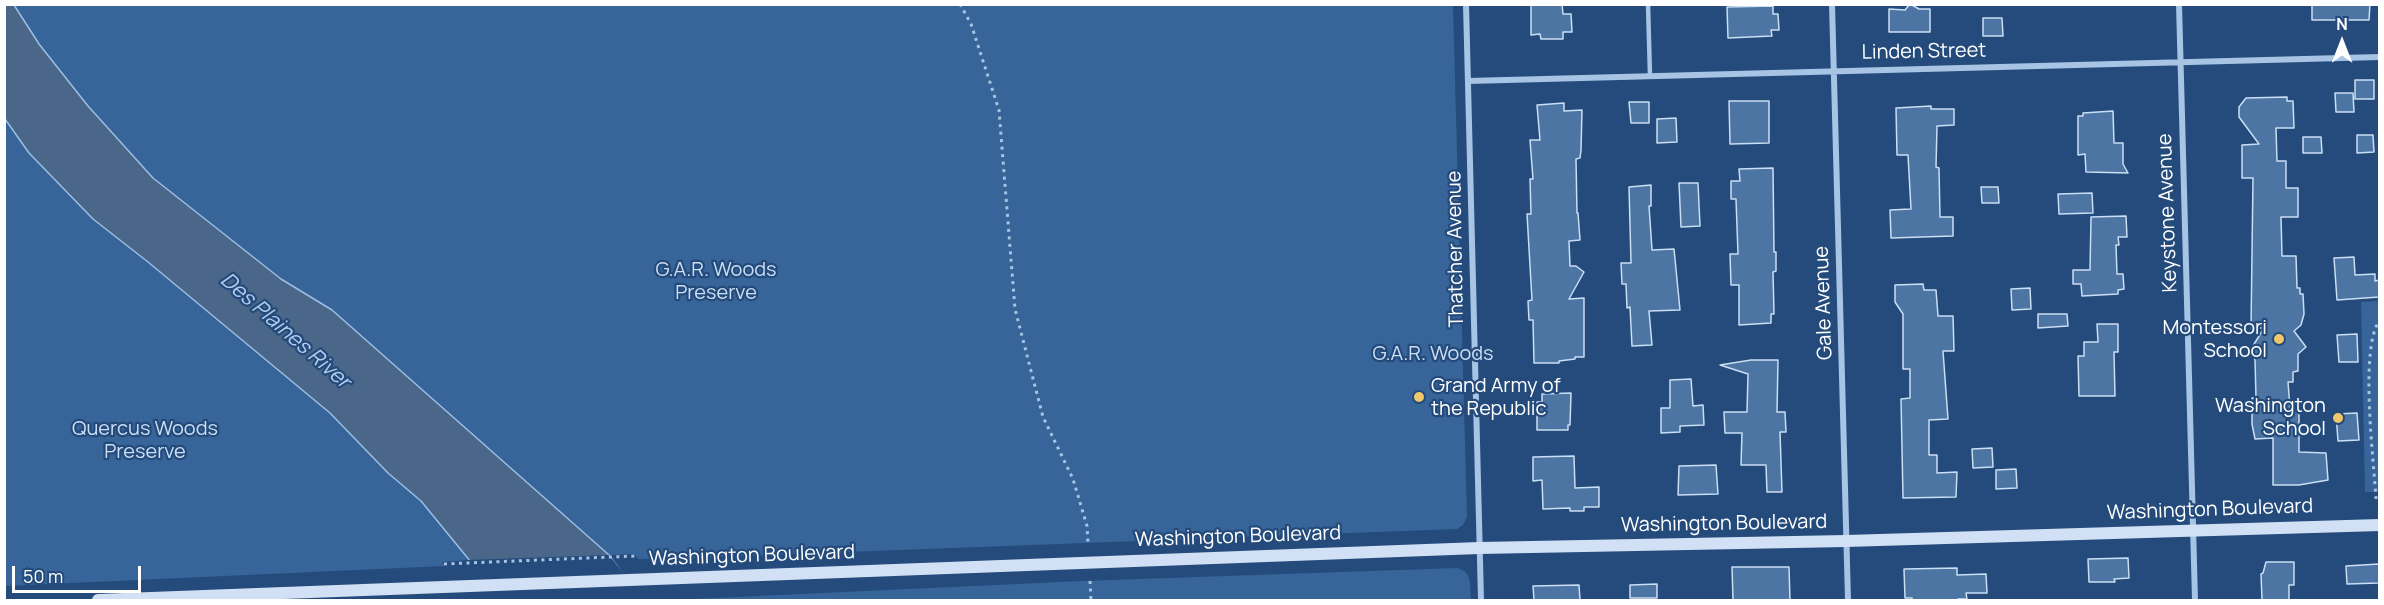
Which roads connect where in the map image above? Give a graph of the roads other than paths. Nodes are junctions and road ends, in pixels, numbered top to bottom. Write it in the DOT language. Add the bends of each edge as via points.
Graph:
graph roads {
  1 [pos="1466,4"];
  2 [pos="1648,4"];
  3 [pos="1832,4"];
  4 [pos="2179,4"];
  5 [pos="2379,57"];
  6 [pos="2180,62"];
  7 [pos="1834,71"];
  8 [pos="1650,76"];
  9 [pos="1468,81"];
  10 [pos="2379,525"];
  11 [pos="2193,529"];
  12 [pos="1846,541"];
  13 [pos="1479,548"];
  14 [pos="98,600"];
  15 [pos="1481,600"];
  16 [pos="1848,600"];
  17 [pos="2194,600"];
  1 -- 9 [label="street, Thatcher Avenue"];
  2 -- 8 [label="lane"];
  3 -- 7 [label="street, Gale Avenue"];
  4 -- 6 [label="street, Keystone Avenue"];
  5 -- 6 [label="street, Linden Street"];
  6 -- 7 [label="street, Linden Street"];
  6 -- 11 [label="street, Keystone Avenue"];
  7 -- 8 [label="street, Linden Street"];
  7 -- 12 [label="street, Gale Avenue"];
  8 -- 9 [label="street, Linden Street"];
  9 -- 13 [label="street, Thatcher Avenue"];
  10 -- 11 [label="street, Washington Boulevard"];
  11 -- 12 [label="street, Washington Boulevard"];
  11 -- 17 [label="street, Keystone Avenue"];
  12 -- 13 [label="street, Washington Boulevard"];
  12 -- 16 [label="street, Gale Avenue"];
  13 -- 14 [label="street, Washington Boulevard"];
  13 -- 15 [label="street, Thatcher Avenue"];
}
